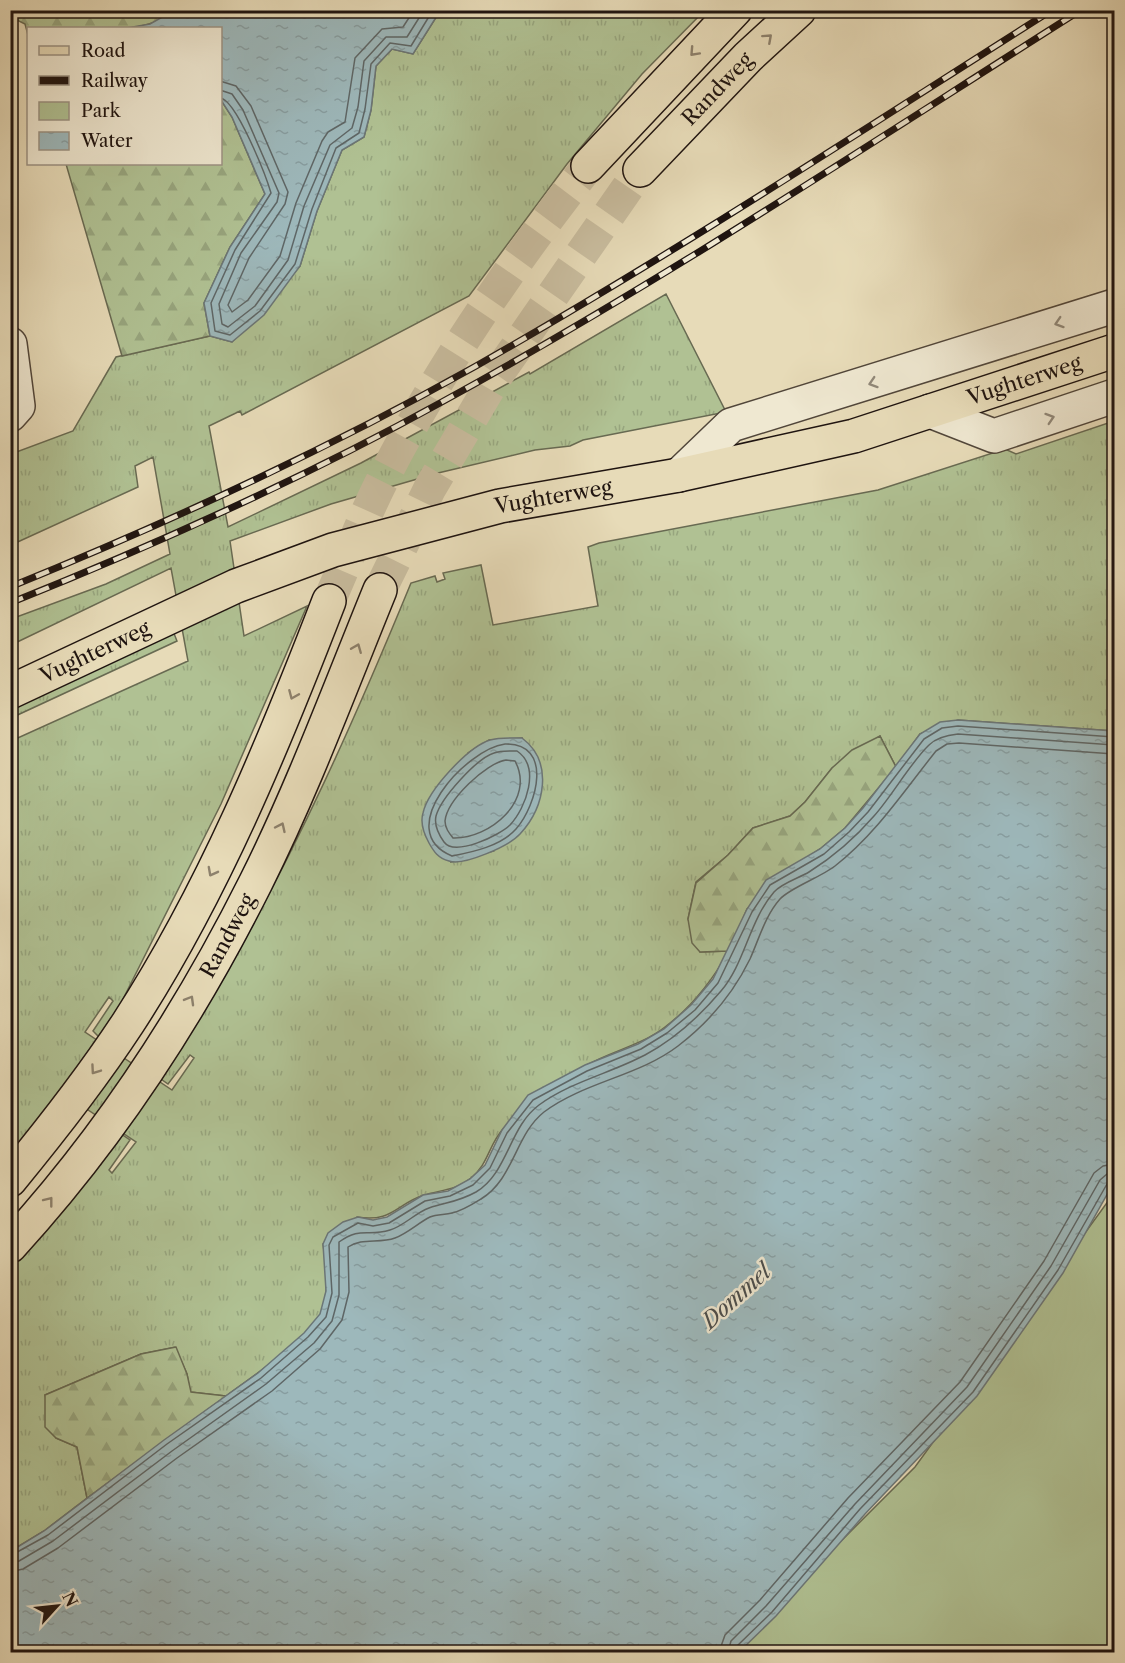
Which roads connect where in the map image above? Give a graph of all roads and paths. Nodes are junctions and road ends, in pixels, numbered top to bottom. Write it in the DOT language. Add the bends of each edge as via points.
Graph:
graph roads {
  1 [pos="735,10"];
  2 [pos="799,10"];
  3 [pos="588,166"];
  4 [pos="640,170"];
  5 [pos="1114,306"];
  6 [pos="10,344"];
  7 [pos="1114,351"];
  8 [pos="1114,396"];
  9 [pos="930,411"];
  10 [pos="10,415"];
  11 [pos="679,475"];
  12 [pos="380,590"];
  13 [pos="329,601"];
  14 [pos="10,692"];
  15 [pos="10,1180"];
  16 [pos="10,1245"];
  1 -- 3 [label="main road, Randweg, one-way"];
  4 -- 2 [label="main road, Randweg, one-way" via="726,79"];
  5 -- 11 [label="street, Vughterweg, one-way" via="731,425"];
  6 -- 10 [label="street" via="18,406"];
  7 -- 9 [label="main road, Vughterweg"];
  9 -- 8 [label="street, one-way" via="994,436"];
  9 -- 11 [label="main road, Vughterweg" via="854,436"];
  11 -- 14 [label="main road, Vughterweg" via="500,506 333,550 237,586"];
  16 -- 12 [label="main road, Randweg, one-way" via="94,1144 160,1050 256,882 298,792"];
  13 -- 15 [label="main road, Randweg, one-way" via="261,771 221,856 129,1022 60,1119"];
}
